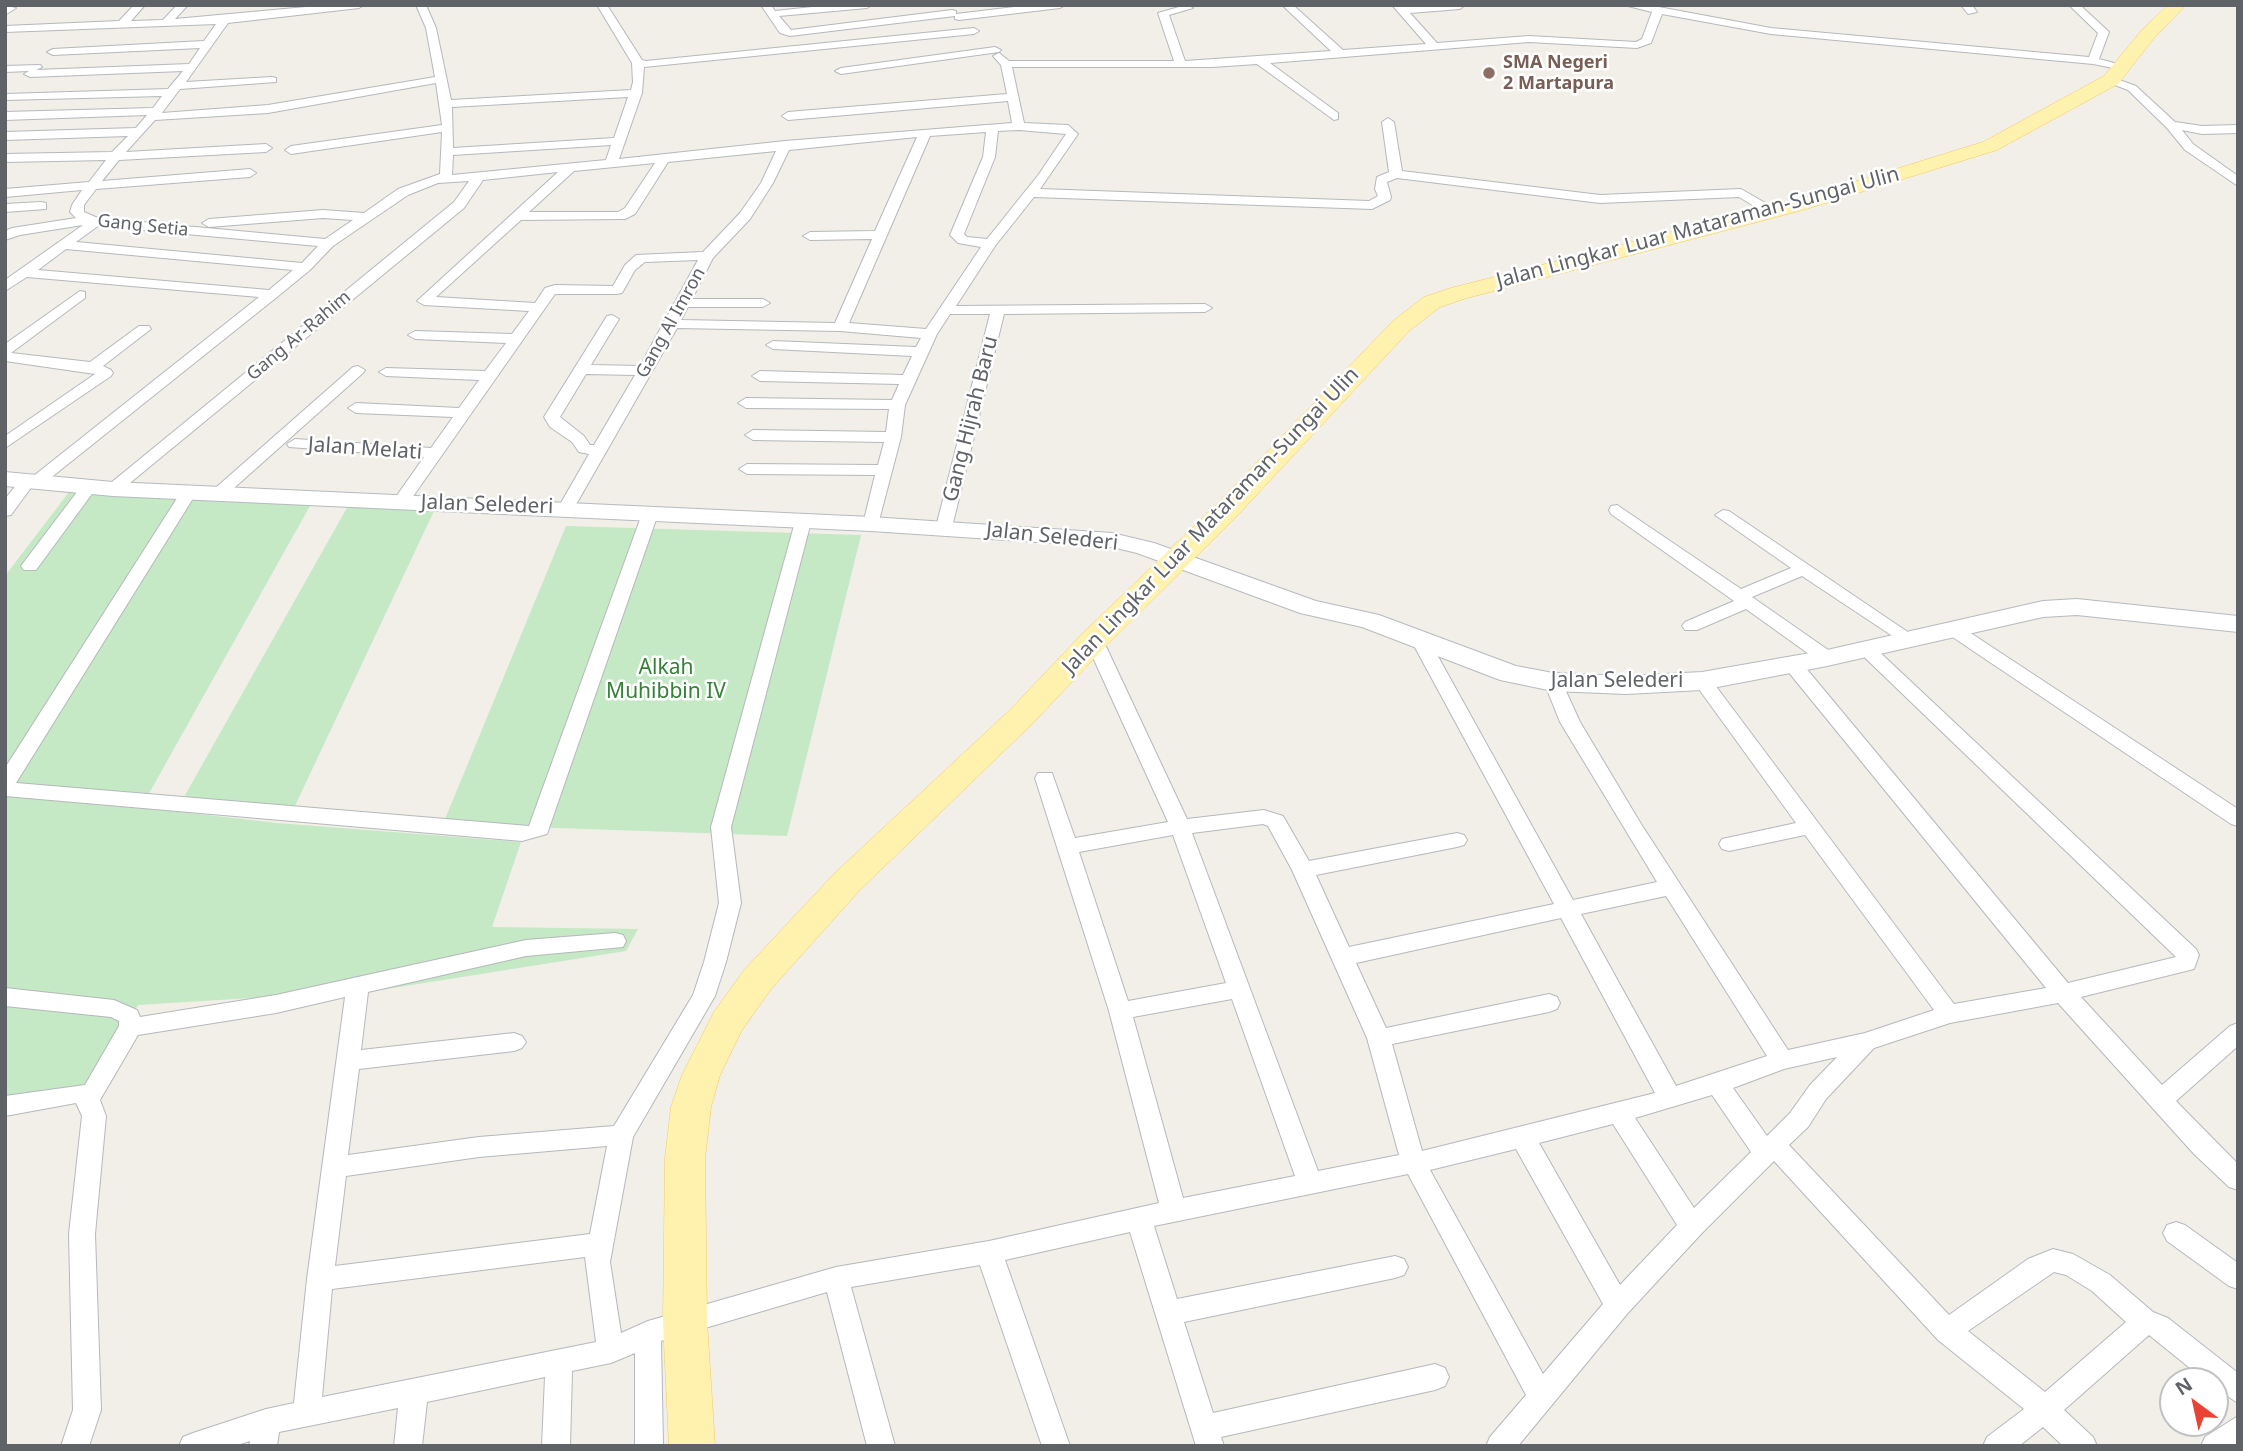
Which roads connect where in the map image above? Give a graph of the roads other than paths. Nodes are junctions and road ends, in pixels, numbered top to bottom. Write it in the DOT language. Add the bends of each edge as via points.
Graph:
graph roads {
  1 [pos="134,5"];
  2 [pos="140,5"];
  3 [pos="183,5"];
  4 [pos="228,5"];
  5 [pos="359,5"];
  6 [pos="421,5"];
  7 [pos="603,5"];
  8 [pos="867,5"];
  9 [pos="941,5"];
  10 [pos="1060,5"];
  11 [pos="1287,5"];
  12 [pos="1460,5"];
  13 [pos="1629,5"];
  14 [pos="2074,5"];
  15 [pos="2178,5"];
  16 [pos="1188,8"];
  17 [pos="1399,8"];
  18 [pos="769,10"];
  19 [pos="1658,11"];
  20 [pos="956,15"];
  21 [pos="219,21"];
  22 [pos="165,24"];
  23 [pos="121,26"];
  24 [pos="80,27"];
  25 [pos="5,29"];
  26 [pos="974,31"];
  27 [pos="209,44"];
  28 [pos="1435,47"];
  29 [pos="995,50"];
  30 [pos="53,52"];
  31 [pos="1342,55"];
  32 [pos="1260,61"];
  33 [pos="2093,61"];
  34 [pos="638,63"];
  35 [pos="1006,64"];
  36 [pos="1181,64"];
  37 [pos="192,67"];
  38 [pos="5,69"];
  39 [pos="33,71"];
  40 [pos="841,71"];
  41 [pos="2117,73"];
  42 [pos="441,79"];
  43 [pos="272,80"];
  44 [pos="175,89"];
  45 [pos="636,93"];
  46 [pos="5,96"];
  47 [pos="1013,97"];
  48 [pos="446,104"];
  49 [pos="154,114"];
  50 [pos="5,116"];
  51 [pos="788,116"];
  52 [pos="1335,116"];
  53 [pos="1388,122"];
  54 [pos="2172,125"];
  55 [pos="1019,126"];
  56 [pos="993,127"];
  57 [pos="448,128"];
  58 [pos="2238,129"];
  59 [pos="139,132"];
  60 [pos="925,133"];
  61 [pos="5,136"];
  62 [pos="618,141"];
  63 [pos="785,145"];
  64 [pos="267,148"];
  65 [pos="290,150"];
  66 [pos="447,152"];
  67 [pos="115,156"];
  68 [pos="5,158"];
  69 [pos="663,160"];
  70 [pos="611,164"];
  71 [pos="570,168"];
  72 [pos="250,173"];
  73 [pos="1396,174"];
  74 [pos="478,177"];
  75 [pos="439,180"];
  76 [pos="98,181"];
  77 [pos="5,182"];
  78 [pos="2238,182"];
  79 [pos="5,193"];
  80 [pos="1031,193"];
  81 [pos="41,206"];
  82 [pos="5,208"];
  83 [pos="1774,212"];
  84 [pos="518,216"];
  85 [pos="368,217"];
  86 [pos="91,220"];
  87 [pos="157,228"];
  88 [pos="882,235"];
  89 [pos="5,236"];
  90 [pos="810,236"];
  91 [pos="328,243"];
  92 [pos="990,244"];
  93 [pos="61,245"];
  94 [pos="707,256"];
  95 [pos="305,267"];
  96 [pos="26,273"];
  97 [pos="5,287"];
  98 [pos="272,294"];
  99 [pos="80,295"];
  100 [pos="682,303"];
  101 [pos="763,303"];
  102 [pos="539,307"];
  103 [pos="1205,308"];
  104 [pos="946,310"];
  105 [pos="998,310"];
  106 [pos="612,319"];
  107 [pos="672,324"];
  108 [pos="840,327"];
  109 [pos="144,329"];
  110 [pos="930,334"];
  111 [pos="415,335"];
  112 [pos="516,339"];
  113 [pos="773,345"];
  114 [pos="5,351"];
  115 [pos="922,352"];
  116 [pos="5,357"];
  117 [pos="93,367"];
  118 [pos="582,369"];
  119 [pos="358,370"];
  120 [pos="645,371"];
  121 [pos="386,372"];
  122 [pos="490,376"];
  123 [pos="760,376"];
  124 [pos="909,380"];
  125 [pos="746,403"];
  126 [pos="897,405"];
  127 [pos="356,408"];
  128 [pos="464,413"];
  129 [pos="753,435"];
  130 [pos="893,437"];
  131 [pos="5,443"];
  132 [pos="295,444"];
  133 [pos="600,450"];
  134 [pos="436,453"];
  135 [pos="747,469"];
  136 [pos="885,470"];
  137 [pos="23,480"];
  138 [pos="101,488"];
  139 [pos="189,492"];
  140 [pos="218,494"];
  141 [pos="401,501"];
  142 [pos="566,509"];
  143 [pos="1617,510"];
  144 [pos="5,511"];
  145 [pos="650,514"];
  146 [pos="1723,516"];
  147 [pos="803,522"];
  148 [pos="871,524"];
  149 [pos="944,527"];
  150 [pos="1177,560"];
  151 [pos="30,566"];
  152 [pos="1803,569"];
  153 [pos="1743,599"];
  154 [pos="2238,624"];
  155 [pos="1691,626"];
  156 [pos="1954,630"];
  157 [pos="1909,639"];
  158 [pos="1094,640"];
  159 [pos="1421,642"];
  160 [pos="1866,649"];
  161 [pos="1827,658"];
  162 [pos="1793,665"];
  163 [pos="1702,681"];
  164 [pos="1553,682"];
  165 [pos="1045,778"];
  166 [pos="5,784"];
  167 [pos="5,789"];
  168 [pos="2238,820"];
  169 [pos="1180,827"];
  170 [pos="1810,827"];
  171 [pos="1457,840"];
  172 [pos="1729,844"];
  173 [pos="1069,847"];
  174 [pos="1303,870"];
  175 [pos="1671,887"];
  176 [pos="1568,910"];
  177 [pos="615,941"];
  178 [pos="1343,957"];
  179 [pos="358,985"];
  180 [pos="1241,989"];
  181 [pos="2063,993"];
  182 [pos="5,997"];
  183 [pos="1549,1003"];
  184 [pos="1121,1011"];
  185 [pos="1949,1014"];
  186 [pos="131,1027"];
  187 [pos="2238,1032"];
  188 [pos="1380,1038"];
  189 [pos="514,1042"];
  190 [pos="1866,1042"];
  191 [pos="1782,1060"];
  192 [pos="349,1061"];
  193 [pos="1717,1084"];
  194 [pos="1670,1097"];
  195 [pos="88,1100"];
  196 [pos="2161,1100"];
  197 [pos="5,1106"];
  198 [pos="1619,1113"];
  199 [pos="621,1135"];
  200 [pos="1522,1136"];
  201 [pos="1770,1149"];
  202 [pos="1413,1161"];
  203 [pos="335,1167"];
  204 [pos="2238,1180"];
  205 [pos="1310,1183"];
  206 [pos="1174,1211"];
  207 [pos="1139,1220"];
  208 [pos="1692,1226"];
  209 [pos="2176,1233"];
  210 [pos="601,1244"];
  211 [pos="989,1252"];
  212 [pos="1395,1266"];
  213 [pos="836,1278"];
  214 [pos="2238,1278"];
  215 [pos="320,1279"];
  216 [pos="1618,1306"];
  217 [pos="1168,1313"];
  218 [pos="685,1322"];
  219 [pos="2145,1322"];
  220 [pos="1947,1331"];
  221 [pos="648,1333"];
  222 [pos="611,1351"];
  223 [pos="559,1361"];
  224 [pos="1435,1377"];
  225 [pos="2238,1390"];
  226 [pos="414,1391"];
  227 [pos="1540,1395"];
  228 [pos="2044,1410"];
  229 [pos="307,1413"];
  230 [pos="2238,1429"];
  231 [pos="264,1434"];
  232 [pos="1207,1437"];
  233 [pos="75,1446"];
  234 [pos="193,1446"];
  235 [pos="408,1446"];
  236 [pos="556,1446"];
  237 [pos="649,1446"];
  238 [pos="692,1446"];
  239 [pos="881,1446"];
  240 [pos="1056,1446"];
  241 [pos="1500,1446"];
  242 [pos="1997,1446"];
  243 [pos="2083,1446"];
  244 [pos="2215,1446"];
  1 -- 2 [label="street"];
  2 -- 23 [label="street"];
  3 -- 22 [label="street"];
  4 -- 21 [label="street, Gang Setia"];
  5 -- 21 [label="street"];
  6 -- 42 [label="street" via="431,28"];
  7 -- 34 [label="street"];
  8 -- 18 [label="street"];
  9 -- 20 [label="street"];
  10 -- 20 [label="street"];
  11 -- 31 [label="street"];
  12 -- 17 [label="street"];
  13 -- 19 [label="street"];
  14 -- 33 [label="street" via="2104,32"];
  15 -- 41 [label="main road, Jalan Lingkar Luar Mataraman-Sungai Ulin"];
  16 -- 36 [label="street" via="1163,13"];
  17 -- 28 [label="street"];
  18 -- 20 [label="street" via="790,33"];
  19 -- 28 [label="street" via="1647,41 1637,45 1529,39"];
  19 -- 33 [label="street" via="1771,31"];
  20 -- 26 [label="street"];
  21 -- 22 [label="street"];
  21 -- 27 [label="street, Gang Setia"];
  22 -- 23 [label="street"];
  23 -- 24 [label="street"];
  24 -- 25 [label="street"];
  24 -- 30 [label="street"];
  26 -- 29 [label="street"];
  26 -- 34 [label="street"];
  27 -- 30 [label="street"];
  27 -- 37 [label="street, Gang Setia"];
  28 -- 31 [label="street"];
  29 -- 35 [label="street"];
  29 -- 40 [label="street"];
  30 -- 39 [label="street"];
  31 -- 32 [label="street"];
  32 -- 36 [label="street"];
  32 -- 52 [label="street"];
  33 -- 41 [label="street"];
  34 -- 45 [label="street"];
  35 -- 36 [label="street"];
  35 -- 47 [label="street"];
  37 -- 39 [label="street"];
  37 -- 44 [label="street, Gang Setia"];
  38 -- 39 [label="street"];
  39 -- 46 [label="street"];
  41 -- 54 [label="street"];
  41 -- 83 [label="main road, Jalan Lingkar Luar Mataraman-Sungai Ulin" via="1990,146"];
  42 -- 48 [label="street"];
  42 -- 49 [label="street" via="268,109"];
  43 -- 44 [label="street"];
  44 -- 46 [label="street"];
  44 -- 49 [label="street, Gang Setia"];
  45 -- 48 [label="street"];
  45 -- 62 [label="street"];
  47 -- 51 [label="street"];
  47 -- 55 [label="street"];
  48 -- 57 [label="street"];
  49 -- 50 [label="street"];
  49 -- 59 [label="street, Gang Setia"];
  53 -- 73 [label="street"];
  54 -- 58 [label="street"];
  54 -- 78 [label="street" via="2189,147"];
  55 -- 56 [label="street"];
  55 -- 80 [label="street" via="1063,127 1072,134"];
  56 -- 60 [label="street"];
  56 -- 92 [label="street" via="989,157 957,235"];
  57 -- 65 [label="street"];
  57 -- 66 [label="street"];
  59 -- 61 [label="street"];
  59 -- 67 [label="street, Gang Setia"];
  60 -- 63 [label="street"];
  60 -- 88 [label="street"];
  62 -- 66 [label="street"];
  62 -- 70 [label="street"];
  63 -- 69 [label="street"];
  63 -- 94 [label="street, Gang Al Imron" via="745,216"];
  64 -- 67 [label="street"];
  66 -- 75 [label="street" via="446,176"];
  67 -- 68 [label="street"];
  67 -- 76 [label="street, Gang Setia"];
  69 -- 70 [label="street"];
  69 -- 84 [label="street" via="630,211 621,216"];
  70 -- 71 [label="street"];
  71 -- 74 [label="street"];
  71 -- 84 [label="street"];
  72 -- 76 [label="street"];
  73 -- 80 [label="street" via="1381,180 1385,197 1372,205"];
  73 -- 83 [label="street" via="1600,199 1741,193"];
  74 -- 75 [label="street"];
  74 -- 138 [label="street, Gang Ar-Rahim" via="458,205"];
  75 -- 85 [label="street" via="403,192"];
  76 -- 77 [label="street"];
  76 -- 79 [label="street"];
  76 -- 86 [label="street, Gang Setia" via="78,205 79,215"];
  80 -- 92 [label="street"];
  81 -- 82 [label="street"];
  83 -- 150 [label="main road, Jalan Lingkar Luar Mataraman-Sungai Ulin" via="1432,302 1401,326"];
  84 -- 102 [label="street" via="424,302"];
  85 -- 87 [label="street" via="323,214"];
  85 -- 91 [label="street"];
  86 -- 87 [label="street, Gang Setia"];
  86 -- 89 [label="street"];
  86 -- 93 [label="street"];
  87 -- 91 [label="street, Gang Setia"];
  88 -- 90 [label="street"];
  88 -- 108 [label="street"];
  91 -- 95 [label="street"];
  92 -- 104 [label="street"];
  93 -- 95 [label="street"];
  93 -- 96 [label="street"];
  94 -- 100 [label="street, Gang Al Imron"];
  94 -- 102 [label="street" via="641,258 618,289 555,289"];
  95 -- 98 [label="street"];
  96 -- 97 [label="street"];
  96 -- 98 [label="street"];
  98 -- 137 [label="street"];
  99 -- 114 [label="street"];
  100 -- 101 [label="street"];
  100 -- 107 [label="street, Gang Al Imron"];
  102 -- 112 [label="street"];
  103 -- 105 [label="street"];
  104 -- 105 [label="street"];
  104 -- 110 [label="street"];
  105 -- 149 [label="street, Gang Hijrah Baru"];
  106 -- 118 [label="street"];
  107 -- 108 [label="street"];
  107 -- 120 [label="street, Gang Al Imron"];
  108 -- 110 [label="street"];
  109 -- 117 [label="street"];
  110 -- 115 [label="street"];
  111 -- 112 [label="street"];
  112 -- 122 [label="street"];
  113 -- 115 [label="street"];
  115 -- 124 [label="street"];
  116 -- 117 [label="street"];
  117 -- 131 [label="street" via="106,373"];
  118 -- 120 [label="street"];
  118 -- 133 [label="street" via="552,417 585,449"];
  119 -- 140 [label="street"];
  120 -- 133 [label="street, Gang Al Imron"];
  121 -- 122 [label="street"];
  122 -- 128 [label="street"];
  123 -- 124 [label="street"];
  124 -- 126 [label="street"];
  125 -- 126 [label="street"];
  126 -- 130 [label="street"];
  127 -- 128 [label="street"];
  128 -- 134 [label="street"];
  129 -- 130 [label="street"];
  130 -- 136 [label="street"];
  132 -- 134 [label="street, Jalan Melati"];
  133 -- 142 [label="street, Gang Al Imron"];
  134 -- 141 [label="street"];
  135 -- 136 [label="street"];
  136 -- 148 [label="street"];
  137 -- 138 [label="street, Jalan Selederi"];
  137 -- 144 [label="street"];
  138 -- 139 [label="street, Jalan Selederi"];
  138 -- 151 [label="street, Gang Ar-Rahim"];
  139 -- 140 [label="street, Jalan Selederi"];
  139 -- 166 [label="street"];
  140 -- 141 [label="street, Jalan Selederi"];
  141 -- 142 [label="street, Jalan Selederi"];
  142 -- 145 [label="street, Jalan Selederi"];
  143 -- 153 [label="street"];
  145 -- 147 [label="street, Jalan Selederi"];
  145 -- 167 [label="street" via="540,829 534,832"];
  146 -- 152 [label="street"];
  147 -- 148 [label="street, Jalan Selederi"];
  147 -- 199 [label="street" via="721,827 730,903 715,962 704,996"];
  148 -- 149 [label="street, Jalan Selederi"];
  149 -- 150 [label="street, Jalan Selederi" via="1112,540"];
  150 -- 158 [label="main road, Jalan Lingkar Luar Mataraman-Sungai Ulin"];
  150 -- 159 [label="street, Jalan Selederi" via="1309,607 1370,621"];
  152 -- 153 [label="street"];
  152 -- 157 [label="street"];
  153 -- 155 [label="street"];
  153 -- 161 [label="street"];
  154 -- 156 [label="street, Jalan Selederi" via="2077,607 2043,608"];
  156 -- 157 [label="street, Jalan Selederi"];
  156 -- 168 [label="street"];
  157 -- 160 [label="street, Jalan Selederi"];
  158 -- 169 [label="street"];
  158 -- 218 [label="main road, Jalan Lingkar Luar Mataraman-Sungai Ulin" via="847,882 758,979 727,1022 691,1107 685,1157"];
  159 -- 164 [label="street, Jalan Selederi" via="1510,674"];
  159 -- 176 [label="street"];
  160 -- 161 [label="street, Jalan Selederi"];
  160 -- 181 [label="street" via="2188,955 2186,963 2176,967"];
  161 -- 162 [label="street, Jalan Selederi"];
  162 -- 163 [label="street, Jalan Selederi"];
  162 -- 181 [label="street"];
  163 -- 164 [label="street, Jalan Selederi"];
  163 -- 170 [label="street"];
  164 -- 175 [label="street" via="1570,722"];
  165 -- 173 [label="street"];
  169 -- 173 [label="street"];
  169 -- 174 [label="street" via="1264,817 1276,821"];
  169 -- 180 [label="street"];
  170 -- 172 [label="street"];
  170 -- 185 [label="street"];
  171 -- 174 [label="street"];
  173 -- 184 [label="street"];
  174 -- 178 [label="street"];
  175 -- 176 [label="street"];
  175 -- 191 [label="street"];
  176 -- 178 [label="street"];
  176 -- 194 [label="street"];
  177 -- 179 [label="street" via="526,948"];
  178 -- 188 [label="street"];
  179 -- 186 [label="street" via="276,1004"];
  179 -- 192 [label="street"];
  180 -- 184 [label="street"];
  180 -- 205 [label="street"];
  181 -- 185 [label="street"];
  181 -- 196 [label="street"];
  182 -- 186 [label="street" via="114,1009 129,1016"];
  183 -- 188 [label="street"];
  184 -- 206 [label="street"];
  185 -- 190 [label="street"];
  186 -- 195 [label="street"];
  187 -- 196 [label="street"];
  188 -- 202 [label="street"];
  189 -- 192 [label="street"];
  190 -- 191 [label="street"];
  190 -- 201 [label="street"];
  191 -- 193 [label="street"];
  192 -- 203 [label="street"];
  193 -- 194 [label="street"];
  193 -- 201 [label="street"];
  194 -- 198 [label="street"];
  195 -- 197 [label="street" via="80,1093"];
  195 -- 233 [label="street" via="94,1116 82,1234 87,1410"];
  196 -- 204 [label="street"];
  198 -- 200 [label="street"];
  198 -- 208 [label="street"];
  199 -- 203 [label="street" via="479,1147"];
  199 -- 210 [label="street"];
  200 -- 202 [label="street"];
  200 -- 216 [label="street"];
  201 -- 208 [label="street"];
  201 -- 220 [label="street"];
  202 -- 205 [label="street"];
  202 -- 227 [label="street"];
  203 -- 215 [label="street"];
  205 -- 206 [label="street"];
  206 -- 207 [label="street"];
  207 -- 211 [label="street"];
  207 -- 217 [label="street"];
  208 -- 216 [label="street"];
  209 -- 214 [label="street"];
  210 -- 215 [label="street"];
  210 -- 222 [label="street" via="597,1262"];
  211 -- 213 [label="street"];
  211 -- 240 [label="street"];
  212 -- 217 [label="street"];
  213 -- 218 [label="street"];
  213 -- 239 [label="street"];
  215 -- 229 [label="street"];
  216 -- 227 [label="street"];
  217 -- 232 [label="street"];
  218 -- 221 [label="street"];
  218 -- 238 [label="main road, Jalan Lingkar Luar Mataraman-Sungai Ulin"];
  219 -- 220 [label="street" via="2101,1283 2073,1265 2053,1259"];
  219 -- 225 [label="street" via="2158,1326"];
  219 -- 228 [label="street"];
  220 -- 228 [label="street"];
  221 -- 222 [label="street"];
  221 -- 237 [label="street"];
  222 -- 223 [label="street"];
  223 -- 226 [label="street"];
  223 -- 236 [label="street"];
  224 -- 232 [label="street"];
  226 -- 229 [label="street"];
  226 -- 235 [label="street"];
  227 -- 241 [label="street"];
  228 -- 242 [label="street"];
  228 -- 243 [label="street"];
  229 -- 231 [label="street"];
  230 -- 244 [label="street"];
  231 -- 234 [label="street"];
}
